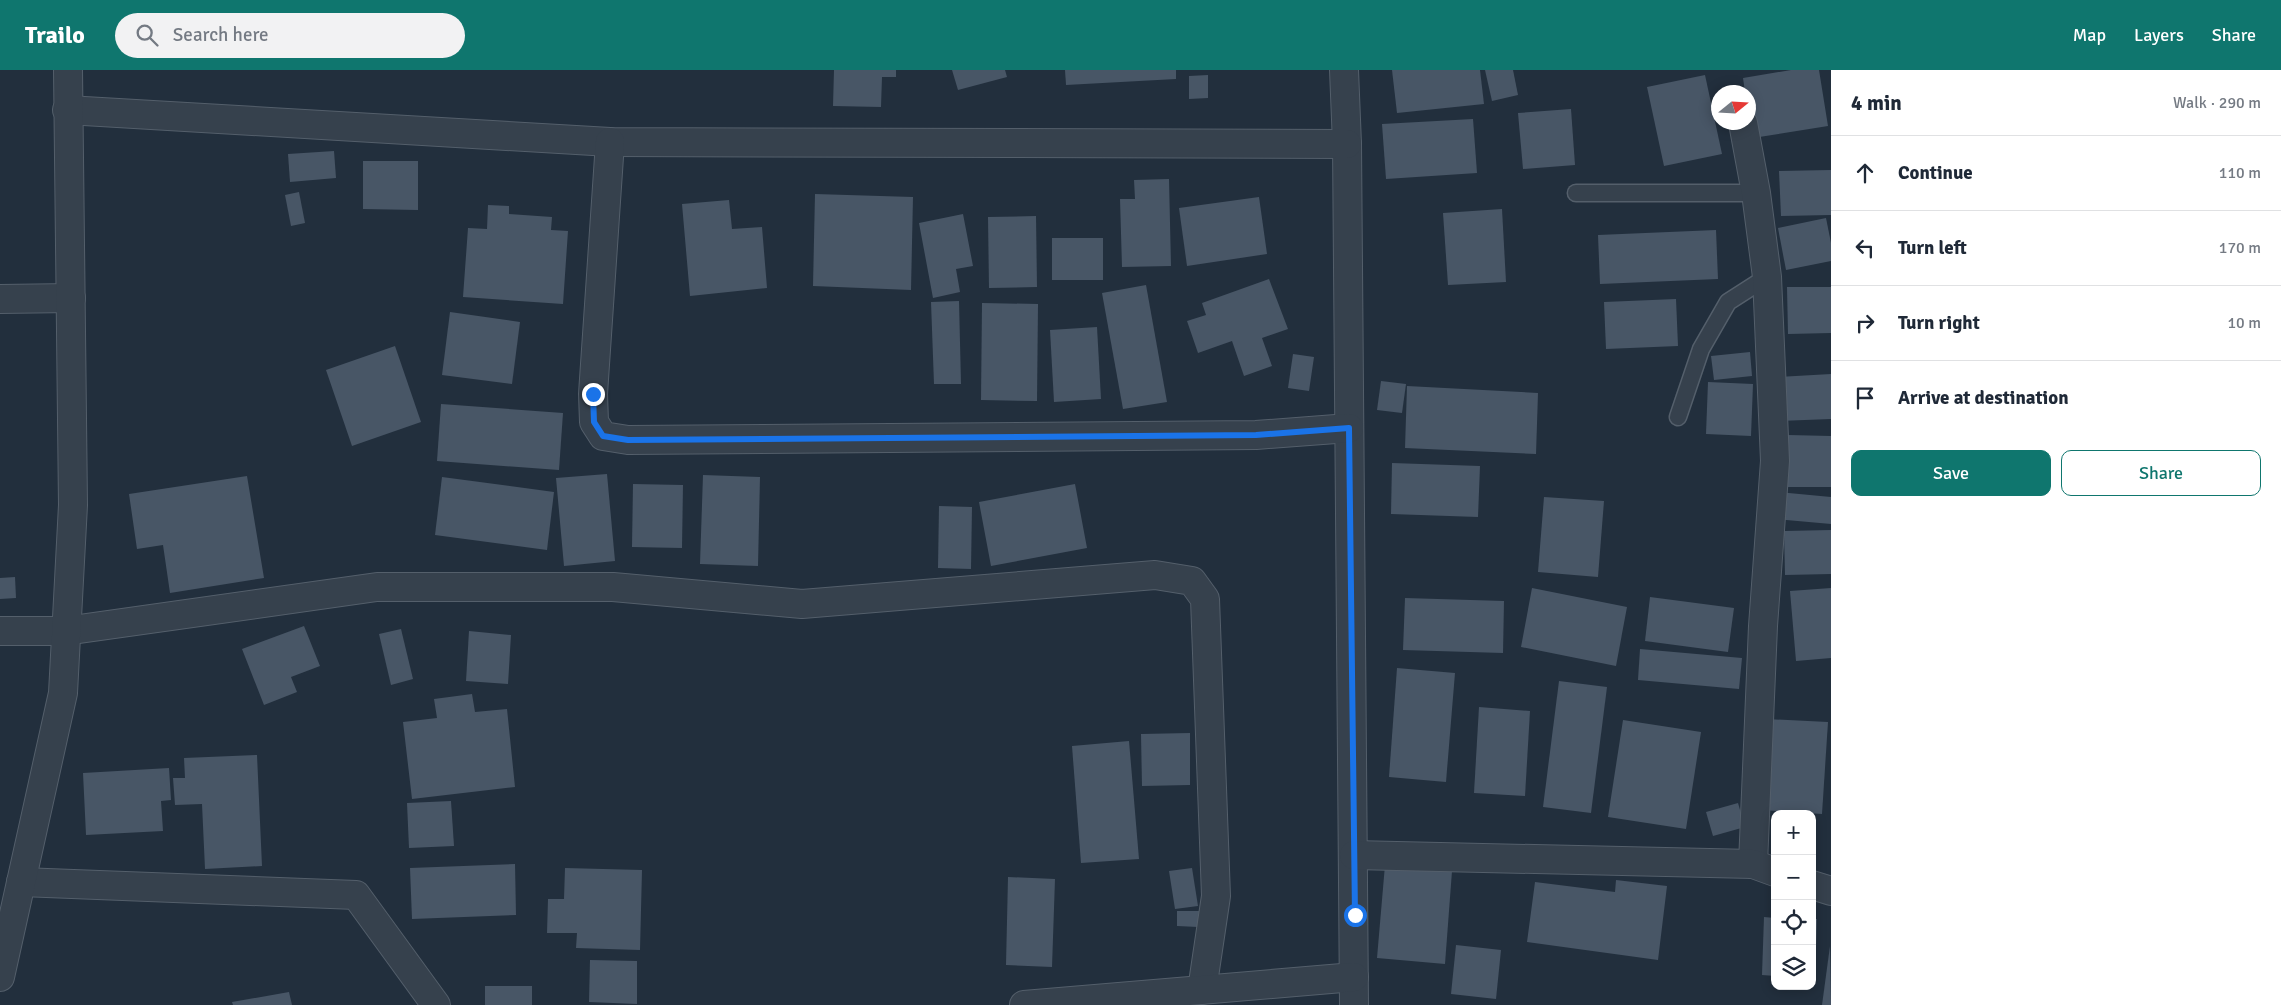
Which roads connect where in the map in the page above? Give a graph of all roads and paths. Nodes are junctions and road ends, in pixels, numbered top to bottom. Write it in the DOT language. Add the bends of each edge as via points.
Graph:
graph roads {
  1 [pos="68,70"];
  2 [pos="1344,70"];
  3 [pos="67,110"];
  4 [pos="1744,130"];
  5 [pos="610,142"];
  6 [pos="1347,144"];
  7 [pos="1576,193"];
  8 [pos="1756,193"];
  9 [pos="1767,277"];
  10 [pos="0,298"];
  11 [pos="71,298"];
  12 [pos="1678,417"];
  13 [pos="1349,428"];
  14 [pos="0,630"];
  15 [pos="65,631"];
  16 [pos="1354,855"];
  17 [pos="1764,868"];
  18 [pos="21,882"];
  19 [pos="1816,886"];
  20 [pos="1831,891"];
  21 [pos="0,977"];
  22 [pos="1354,977"];
  23 [pos="1202,990"];
  24 [pos="436,1005"];
  25 [pos="1024,1005"];
  26 [pos="1354,1005"];
  1 -- 3 [label="street"];
  2 -- 6 [label="street"];
  3 -- 5 [label="street"];
  3 -- 11 [label="street"];
  4 -- 8 [label="street"];
  5 -- 6 [label="street"];
  5 -- 13 [label="street" via="593,394 594,422 603,436 628,440 1247,435"];
  6 -- 13 [label="street"];
  7 -- 8 [label="lane"];
  8 -- 9 [label="street"];
  9 -- 12 [label="lane" via="1728,302 1701,348"];
  9 -- 17 [label="street" via="1775,461 1763,626"];
  10 -- 11 [label="street"];
  11 -- 15 [label="street" via="73,505"];
  13 -- 16 [label="street"];
  14 -- 15 [label="street"];
  15 -- 18 [label="street" via="63,693"];
  15 -- 23 [label="street" via="377,587 614,587 802,604 1155,575 1192,581 1204,599 1216,896"];
  16 -- 17 [label="street"];
  16 -- 22 [label="street"];
  18 -- 21 [label="street"];
  18 -- 24 [label="street" via="356,895"];
  19 -- 20 [label="street"];
  22 -- 23 [label="street"];
  22 -- 26 [label="street"];
  23 -- 25 [label="street"];
}
